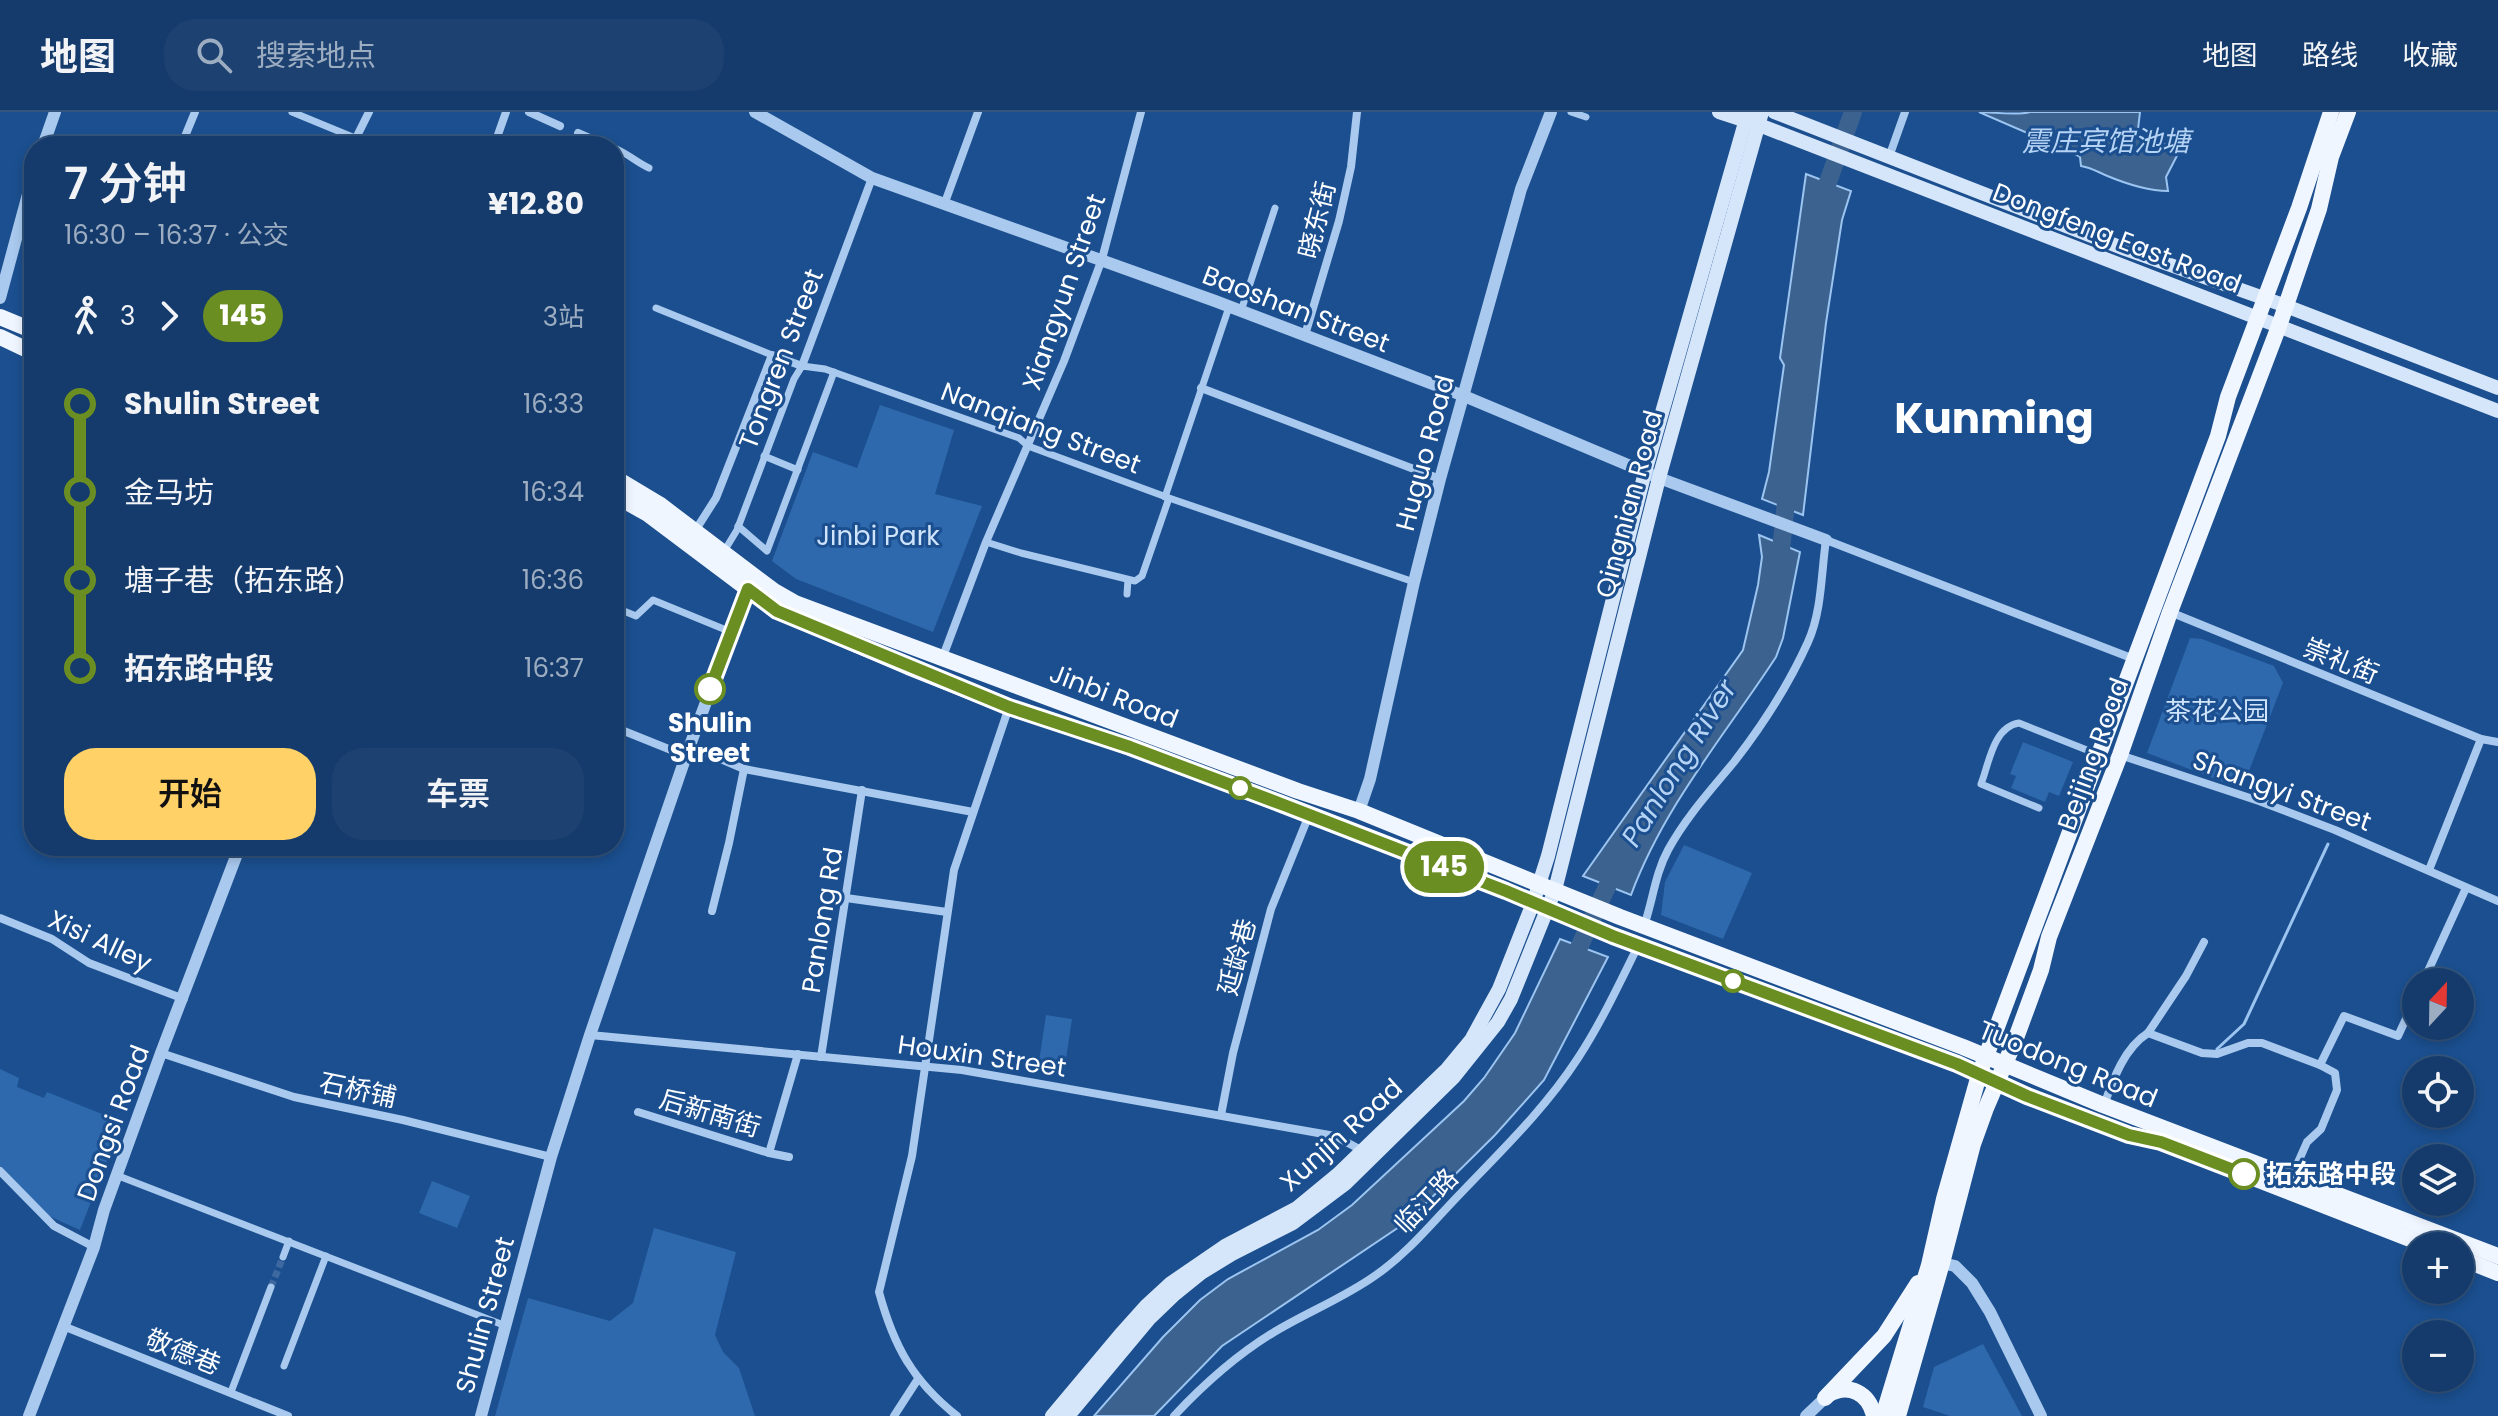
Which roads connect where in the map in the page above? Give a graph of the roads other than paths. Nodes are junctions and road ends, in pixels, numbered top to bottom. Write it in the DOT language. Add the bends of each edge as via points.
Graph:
graph roads {
  1 [pos="55,112"];
  2 [pos="195,112"];
  3 [pos="369,112"];
  4 [pos="506,112"];
  5 [pos="529,112"];
  6 [pos="755,112"];
  7 [pos="978,112"];
  8 [pos="1141,112"];
  9 [pos="1357,112"];
  10 [pos="1571,112"];
  11 [pos="1719,112"];
  12 [pos="1774,112"];
  13 [pos="1905,112"];
  14 [pos="2331,112"];
  15 [pos="2348,112"];
  16 [pos="296,113"];
  17 [pos="1550,113"];
  18 [pos="1586,117"];
  19 [pos="1753,118"];
  20 [pos="560,126"];
  21 [pos="578,133"];
  22 [pos="47,136"];
  23 [pos="185,136"];
  24 [pos="342,136"];
  25 [pos="357,136"];
  26 [pos="498,136"];
  27 [pos="585,136"];
  28 [pos="624,153"];
  29 [pos="1889,157"];
  30 [pos="649,168"];
  31 [pos="872,178"];
  32 [pos="944,205"];
  33 [pos="1275,208"];
  34 [pos="24,209"];
  35 [pos="1102,259"];
  36 [pos="0,298"];
  37 [pos="2265,299"];
  38 [pos="2286,306"];
  39 [pos="656,308"];
  40 [pos="1235,309"];
  41 [pos="0,317"];
  42 [pos="2258,318"];
  43 [pos="0,324"];
  44 [pos="2279,326"];
  45 [pos="24,327"];
  46 [pos="24,333"];
  47 [pos="1305,335"];
  48 [pos="0,337"];
  49 [pos="24,348"];
  50 [pos="772,355"];
  51 [pos="802,366"];
  52 [pos="834,372"];
  53 [pos="1201,388"];
  54 [pos="2498,388"];
  55 [pos="1464,396"];
  56 [pos="2498,411"];
  57 [pos="1028,446"];
  58 [pos="764,456"];
  59 [pos="798,470"];
  60 [pos="1645,472"];
  61 [pos="1659,478"];
  62 [pos="1440,479"];
  63 [pos="624,483"];
  64 [pos="1167,497"];
  65 [pos="624,501"];
  66 [pos="738,526"];
  67 [pos="695,531"];
  68 [pos="1826,540"];
  69 [pos="986,542"];
  70 [pos="723,553"];
  71 [pos="1128,580"];
  72 [pos="1414,582"];
  73 [pos="748,589"];
  74 [pos="1127,594"];
  75 [pos="624,611"];
  76 [pos="2170,612"];
  77 [pos="731,632"];
  78 [pos="942,659"];
  79 [pos="2134,659"];
  80 [pos="1009,707"];
  81 [pos="624,730"];
  82 [pos="2481,739"];
  83 [pos="2498,742"];
  84 [pos="688,751"];
  85 [pos="2099,754"];
  86 [pos="2120,755"];
  87 [pos="744,769"];
  88 [pos="862,790"];
  89 [pos="2039,808"];
  90 [pos="1359,811"];
  91 [pos="973,812"];
  92 [pos="1309,815"];
  93 [pos="236,856"];
  94 [pos="2429,870"];
  95 [pos="1547,887"];
  96 [pos="2466,888"];
  97 [pos="846,898"];
  98 [pos="2498,901"];
  99 [pos="1546,909"];
  100 [pos="712,911"];
  101 [pos="947,912"];
  102 [pos="1620,917"];
  103 [pos="0,918"];
  104 [pos="1644,926"];
  105 [pos="1613,936"];
  106 [pos="2204,942"];
  107 [pos="1638,945"];
  108 [pos="2429,968"];
  109 [pos="184,999"];
  110 [pos="2402,1027"];
  111 [pos="2148,1033"];
  112 [pos="590,1035"];
  113 [pos="161,1053"];
  114 [pos="798,1054"];
  115 [pos="821,1057"];
  116 [pos="1985,1057"];
  117 [pos="2005,1065"];
  118 [pos="2320,1065"];
  119 [pos="924,1066"];
  120 [pos="1979,1075"];
  121 [pos="1997,1084"];
  122 [pos="2103,1105"];
  123 [pos="638,1112"];
  124 [pos="1221,1115"];
  125 [pos="1363,1151"];
  126 [pos="769,1153"];
  127 [pos="551,1157"];
  128 [pos="789,1157"];
  129 [pos="0,1171"];
  130 [pos="116,1175"];
  131 [pos="2292,1176"];
  132 [pos="2402,1236"];
  133 [pos="289,1241"];
  134 [pos="94,1247"];
  135 [pos="326,1256"];
  136 [pos="2498,1256"];
  137 [pos="283,1257"];
  138 [pos="1936,1264"];
  139 [pos="2474,1264"];
  140 [pos="2498,1273"];
  141 [pos="271,1287"];
  142 [pos="63,1326"];
  143 [pos="506,1326"];
  144 [pos="284,1366"];
  145 [pos="918,1379"];
  146 [pos="231,1392"];
  147 [pos="1825,1398"];
  148 [pos="29,1416"];
  149 [pos="288,1416"];
  150 [pos="481,1416"];
  151 [pos="894,1416"];
  152 [pos="957,1416"];
  153 [pos="1052,1416"];
  154 [pos="1068,1416"];
  155 [pos="1174,1416"];
  156 [pos="1806,1416"];
  157 [pos="1874,1416"];
  158 [pos="1883,1416"];
  159 [pos="1898,1416"];
  160 [pos="2041,1416"];
  1 -- 22 [label="street"];
  2 -- 23 [label="street"];
  3 -- 25 [label="street"];
  4 -- 26 [label="street"];
  5 -- 20 [label="street"];
  6 -- 31 [label="street, Baoshan Street"];
  7 -- 32 [label="street"];
  8 -- 35 [label="street, Xiangyun Street"];
  9 -- 47 [label="street, 晓东街" via="1339,221"];
  10 -- 18 [label="street"];
  11 -- 19 [label="main road, Dongfeng East Road"];
  12 -- 29 [label="main road, Dongfeng East Road"];
  13 -- 29 [label="street"];
  14 -- 37 [label="main road, Beijing Road"];
  15 -- 38 [label="main road, Beijing Road"];
  16 -- 24 [label="street"];
  17 -- 55 [label="street, Huguo Road" via="1521,189"];
  19 -- 42 [label="main road, Dongfeng East Road" via="1867,168"];
  19 -- 60 [label="main road, Qingnian Road"];
  19 -- 61 [label="main road, Qingnian Road"];
  21 -- 27 [label="street"];
  28 -- 30 [label="street"];
  29 -- 37 [label="main road, Dongfeng East Road"];
  31 -- 32 [label="street, Baoshan Street"];
  31 -- 51 [label="street, Tongren Street"];
  32 -- 35 [label="street, Baoshan Street"];
  33 -- 40 [label="street"];
  34 -- 36 [label="street"];
  35 -- 40 [label="street, Baoshan Street"];
  35 -- 57 [label="street, Xiangyun Street"];
  37 -- 38 [label="main road, Dongfeng East Road"];
  37 -- 42 [label="main road, Beijing Road"];
  38 -- 44 [label="main road, Beijing Road"];
  38 -- 54 [label="main road, Dongfeng East Road"];
  39 -- 50 [label="street, Nanqiang Street"];
  40 -- 47 [label="street, Baoshan Street"];
  40 -- 53 [label="street"];
  41 -- 45 [label="main road"];
  42 -- 44 [label="main road, Dongfeng East Road"];
  42 -- 79 [label="main road, Beijing Road"];
  43 -- 46 [label="main road"];
  44 -- 56 [label="main road, Dongfeng East Road"];
  44 -- 76 [label="main road, Beijing Road"];
  47 -- 55 [label="street, Baoshan Street"];
  48 -- 49 [label="main road"];
  50 -- 51 [label="street, Nanqiang Street"];
  50 -- 67 [label="street" via="716,498"];
  51 -- 52 [label="street, Nanqiang Street"];
  51 -- 58 [label="street, Tongren Street"];
  52 -- 57 [label="street, Nanqiang Street" via="1019,438"];
  52 -- 59 [label="street"];
  53 -- 62 [label="street"];
  53 -- 64 [label="street"];
  55 -- 60 [label="street, Baoshan Street"];
  55 -- 62 [label="street, Huguo Road"];
  57 -- 64 [label="street, Nanqiang Street"];
  57 -- 69 [label="street, Xiangyun Street"];
  58 -- 59 [label="street"];
  58 -- 66 [label="street, Tongren Street"];
  59 -- 66 [label="street" via="767,551"];
  60 -- 61 [label="street, Baoshan Street"];
  60 -- 95 [label="main road, Qingnian Road"];
  61 -- 68 [label="street, Baoshan Street"];
  61 -- 95 [label="main road, Qingnian Road"];
  62 -- 72 [label="street, Huguo Road"];
  63 -- 67 [label="main road, Jinbi Road"];
  64 -- 71 [label="street" via="1142,576"];
  64 -- 72 [label="street, Nanqiang Street"];
  65 -- 73 [label="main road, Jinbi Road"];
  66 -- 70 [label="street, Tongren Street"];
  67 -- 70 [label="main road, Jinbi Road"];
  68 -- 79 [label="street"];
  68 -- 104 [label="street" via="1817,615 1808,642 1763,721 1667,851"];
  69 -- 71 [label="street"];
  69 -- 78 [label="street, Xiangyun Street"];
  70 -- 78 [label="main road, Jinbi Road" via="795,603"];
  71 -- 74 [label="street"];
  72 -- 90 [label="street, Huguo Road"];
  73 -- 77 [label="street, Shulin Street"];
  73 -- 80 [label="main road, Jinbi Road" via="777,611"];
  75 -- 77 [label="street" via="636,616 653,600"];
  76 -- 82 [label="street, 崇礼街"];
  76 -- 86 [label="main road, Beijing Road"];
  77 -- 84 [label="street, Shulin Street"];
  78 -- 90 [label="main road, Jinbi Road"];
  79 -- 85 [label="main road, Beijing Road"];
  80 -- 91 [label="street"];
  80 -- 92 [label="main road, Jinbi Road"];
  81 -- 84 [label="street"];
  82 -- 83 [label="street, 崇礼街"];
  82 -- 94 [label="street"];
  84 -- 87 [label="street"];
  84 -- 112 [label="street, Shulin Street"];
  85 -- 89 [label="street" via="2011,724 1991,751 1981,784"];
  85 -- 116 [label="main road, Beijing Road"];
  86 -- 94 [label="street, Shangyi Street" via="2259,801"];
  86 -- 117 [label="main road, Beijing Road"];
  87 -- 88 [label="street"];
  87 -- 100 [label="street"];
  88 -- 91 [label="street"];
  88 -- 97 [label="street, Panlong Rd"];
  90 -- 95 [label="main road, Jinbi Road"];
  91 -- 101 [label="street"];
  92 -- 99 [label="main road, Jinbi Road"];
  92 -- 124 [label="street, 延龄巷" via="1271,909"];
  93 -- 109 [label="street, Dongsi Road"];
  94 -- 96 [label="street, Shangyi Street"];
  95 -- 99 [label="main road, Qingnian Road"];
  95 -- 102 [label="main road, Jinbi Road"];
  96 -- 98 [label="street, Shangyi Street"];
  96 -- 108 [label="street"];
  97 -- 101 [label="street"];
  97 -- 115 [label="street, Panlong Rd"];
  99 -- 105 [label="main road, Jinbi Road"];
  99 -- 125 [label="main road, Xunjin Road" via="1471,1040"];
  99 -- 154 [label="main road, Xunjin Road" via="1511,999 1454,1077 1345,1184 1293,1223 1232,1254 1175,1294"];
  101 -- 119 [label="street"];
  102 -- 104 [label="main road, Tuodong Road"];
  103 -- 109 [label="street, Xisi Alley" via="52,939 89,963"];
  104 -- 116 [label="main road, Tuodong Road"];
  105 -- 107 [label="main road, Tuodong Road"];
  106 -- 111 [label="street"];
  107 -- 120 [label="main road, Tuodong Road"];
  107 -- 155 [label="street, 临江路" via="1577,1061 1523,1128 1399,1258 1247,1351"];
  109 -- 113 [label="street, Dongsi Road"];
  110 -- 118 [label="street" via="2398,1036 2344,1016"];
  111 -- 118 [label="street" via="2202,1053 2262,1043"];
  111 -- 122 [label="street" via="2128,1052"];
  112 -- 114 [label="street, Houxin Street"];
  112 -- 127 [label="street, Shulin Street"];
  113 -- 127 [label="street, 石桥铺" via="294,1097"];
  113 -- 130 [label="street, Dongsi Road"];
  114 -- 115 [label="street, Houxin Street"];
  114 -- 126 [label="street"];
  115 -- 119 [label="street, Houxin Street"];
  116 -- 117 [label="main road, Tuodong Road"];
  116 -- 120 [label="main road, Beijing Road"];
  117 -- 121 [label="main road, Beijing Road"];
  117 -- 122 [label="main road, Tuodong Road"];
  118 -- 131 [label="street" via="2335,1073 2337,1090"];
  119 -- 124 [label="street, Houxin Street"];
  119 -- 145 [label="street" via="912,1156 879,1292"];
  120 -- 121 [label="main road, Tuodong Road"];
  120 -- 138 [label="main road, Beijing Road" via="1944,1199"];
  121 -- 132 [label="main road, Tuodong Road"];
  121 -- 138 [label="main road, Beijing Road"];
  122 -- 131 [label="main road, Tuodong Road"];
  123 -- 126 [label="street, 后新南街"];
  124 -- 125 [label="street, Houxin Street" via="1335,1136"];
  125 -- 153 [label="main road, Xunjin Road" via="1297,1208 1225,1246 1171,1283"];
  126 -- 128 [label="street, 后新南街"];
  127 -- 143 [label="street, Shulin Street"];
  129 -- 134 [label="street" via="54,1226"];
  130 -- 133 [label="street"];
  130 -- 134 [label="street, Dongsi Road"];
  131 -- 136 [label="main road, Tuodong Road"];
  133 -- 135 [label="street"];
  133 -- 137 [label="street"];
  134 -- 142 [label="street, Dongsi Road"];
  135 -- 143 [label="street"];
  135 -- 144 [label="street"];
  138 -- 147 [label="main road" via="1884,1336"];
  138 -- 158 [label="main road, Beijing Road"];
  138 -- 159 [label="main road, Beijing Road"];
  138 -- 160 [label="street" via="1955,1266 1972,1283"];
  139 -- 140 [label="main road"];
  141 -- 146 [label="street"];
  142 -- 146 [label="street, 敬德巷"];
  142 -- 148 [label="street, Dongsi Road"];
  143 -- 150 [label="street, Shulin Street"];
  145 -- 151 [label="street"];
  145 -- 152 [label="street"];
  146 -- 149 [label="street, 敬德巷"];
  147 -- 156 [label="street"];
  147 -- 157 [label="main road" via="1836,1391 1855,1391 1870,1403"];
}
